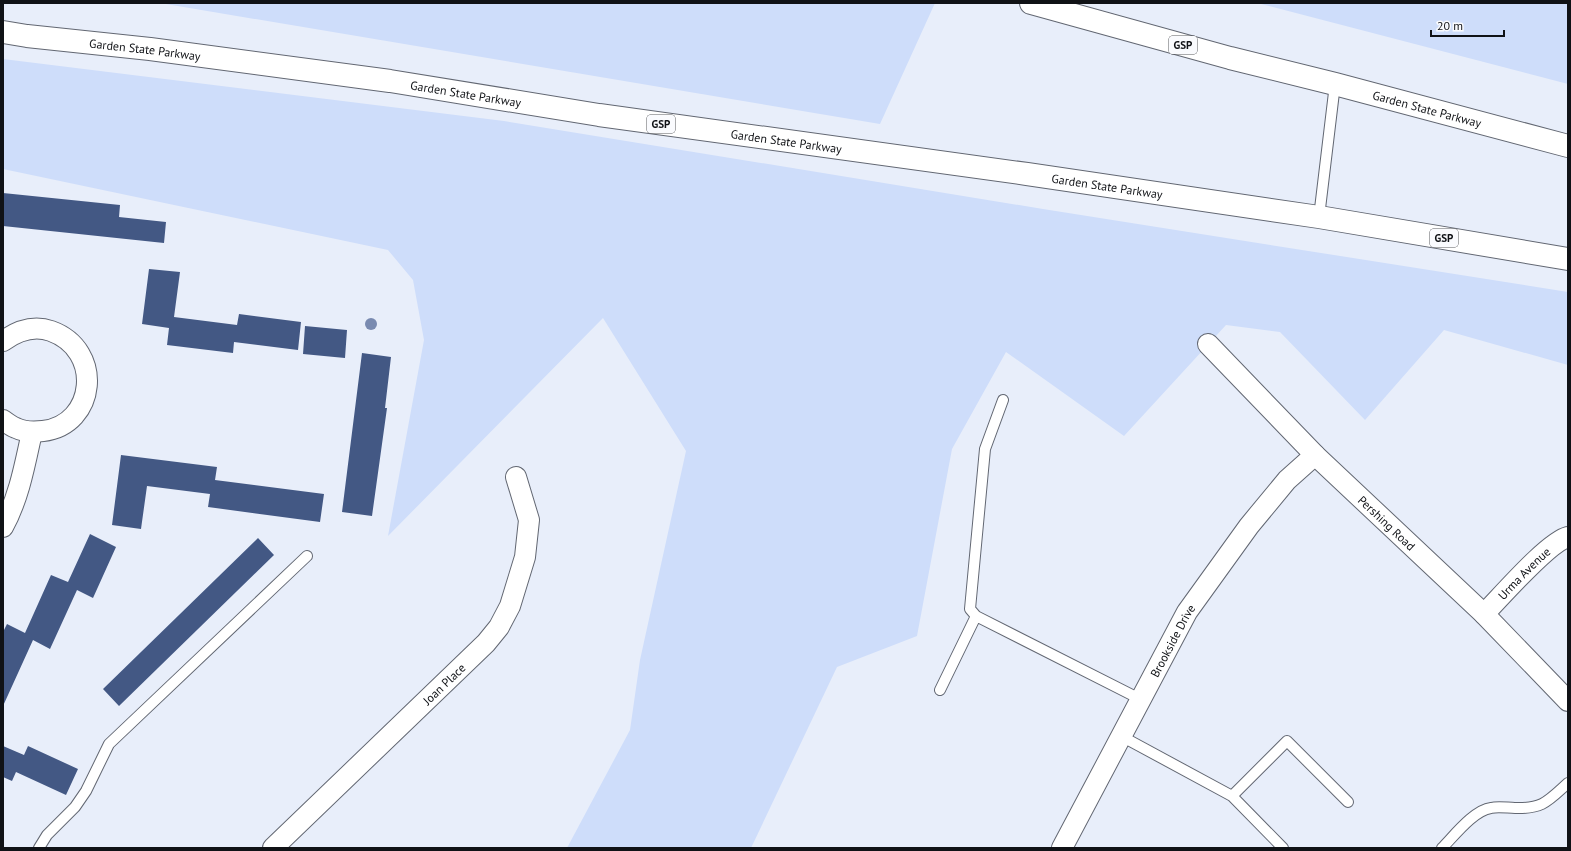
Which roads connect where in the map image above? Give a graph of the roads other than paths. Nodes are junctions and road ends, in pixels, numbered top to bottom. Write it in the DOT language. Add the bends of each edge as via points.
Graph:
graph roads {
  1 [pos="1030,3"];
  2 [pos="3,32"];
  3 [pos="1335,84"];
  4 [pos="1568,146"];
  5 [pos="1320,217"];
  6 [pos="1568,259"];
  7 [pos="3,341"];
  8 [pos="1208,344"];
  9 [pos="1003,400"];
  10 [pos="3,420"];
  11 [pos="32,432"];
  12 [pos="1315,454"];
  13 [pos="516,477"];
  14 [pos="3,527"];
  15 [pos="1568,537"];
  16 [pos="307,556"];
  17 [pos="1484,614"];
  18 [pos="976,616"];
  19 [pos="940,690"];
  20 [pos="1140,699"];
  21 [pos="1568,700"];
  22 [pos="1121,736"];
  23 [pos="1568,783"];
  24 [pos="1232,796"];
  25 [pos="1348,802"];
  26 [pos="39,848"];
  27 [pos="273,848"];
  28 [pos="1062,848"];
  29 [pos="1283,848"];
  30 [pos="1442,848"];
  1 -- 3 [label="highway, Garden State Parkway / GSP"];
  2 -- 5 [label="highway, Garden State Parkway / GSP" via="390,81 599,115"];
  3 -- 4 [label="highway, Garden State Parkway / GSP"];
  3 -- 5 [label="lane"];
  5 -- 6 [label="highway, Garden State Parkway / GSP"];
  7 -- 11 [label="street" via="28,329 45,329 62,335 75,346 84,361 88,378 86,395 78,411 66,423 50,430"];
  8 -- 12 [label="street, Pershing Road"];
  9 -- 18 [label="lane" via="985,449 970,609"];
  10 -- 11 [label="street" via="16,428"];
  11 -- 14 [label="street" via="22,480"];
  12 -- 17 [label="street, Pershing Road"];
  12 -- 20 [label="street, Brookside Drive" via="1287,480 1249,526 1187,612"];
  13 -- 27 [label="street, Joan Place" via="529,520 525,557 510,606 499,627 486,644"];
  15 -- 17 [label="street, Urma Avenue" via="1562,538 1544,553"];
  16 -- 26 [label="lane" via="109,744 86,791 75,807 47,835"];
  17 -- 21 [label="street, Pershing Road"];
  18 -- 19 [label="lane"];
  18 -- 20 [label="lane"];
  20 -- 22 [label="street, Brookside Drive"];
  22 -- 24 [label="lane"];
  22 -- 28 [label="street, Brookside Drive"];
  23 -- 30 [label="lane" via="1539,807 1490,808 1478,813"];
  24 -- 25 [label="lane" via="1287,741"];
  24 -- 29 [label="lane"];
}
